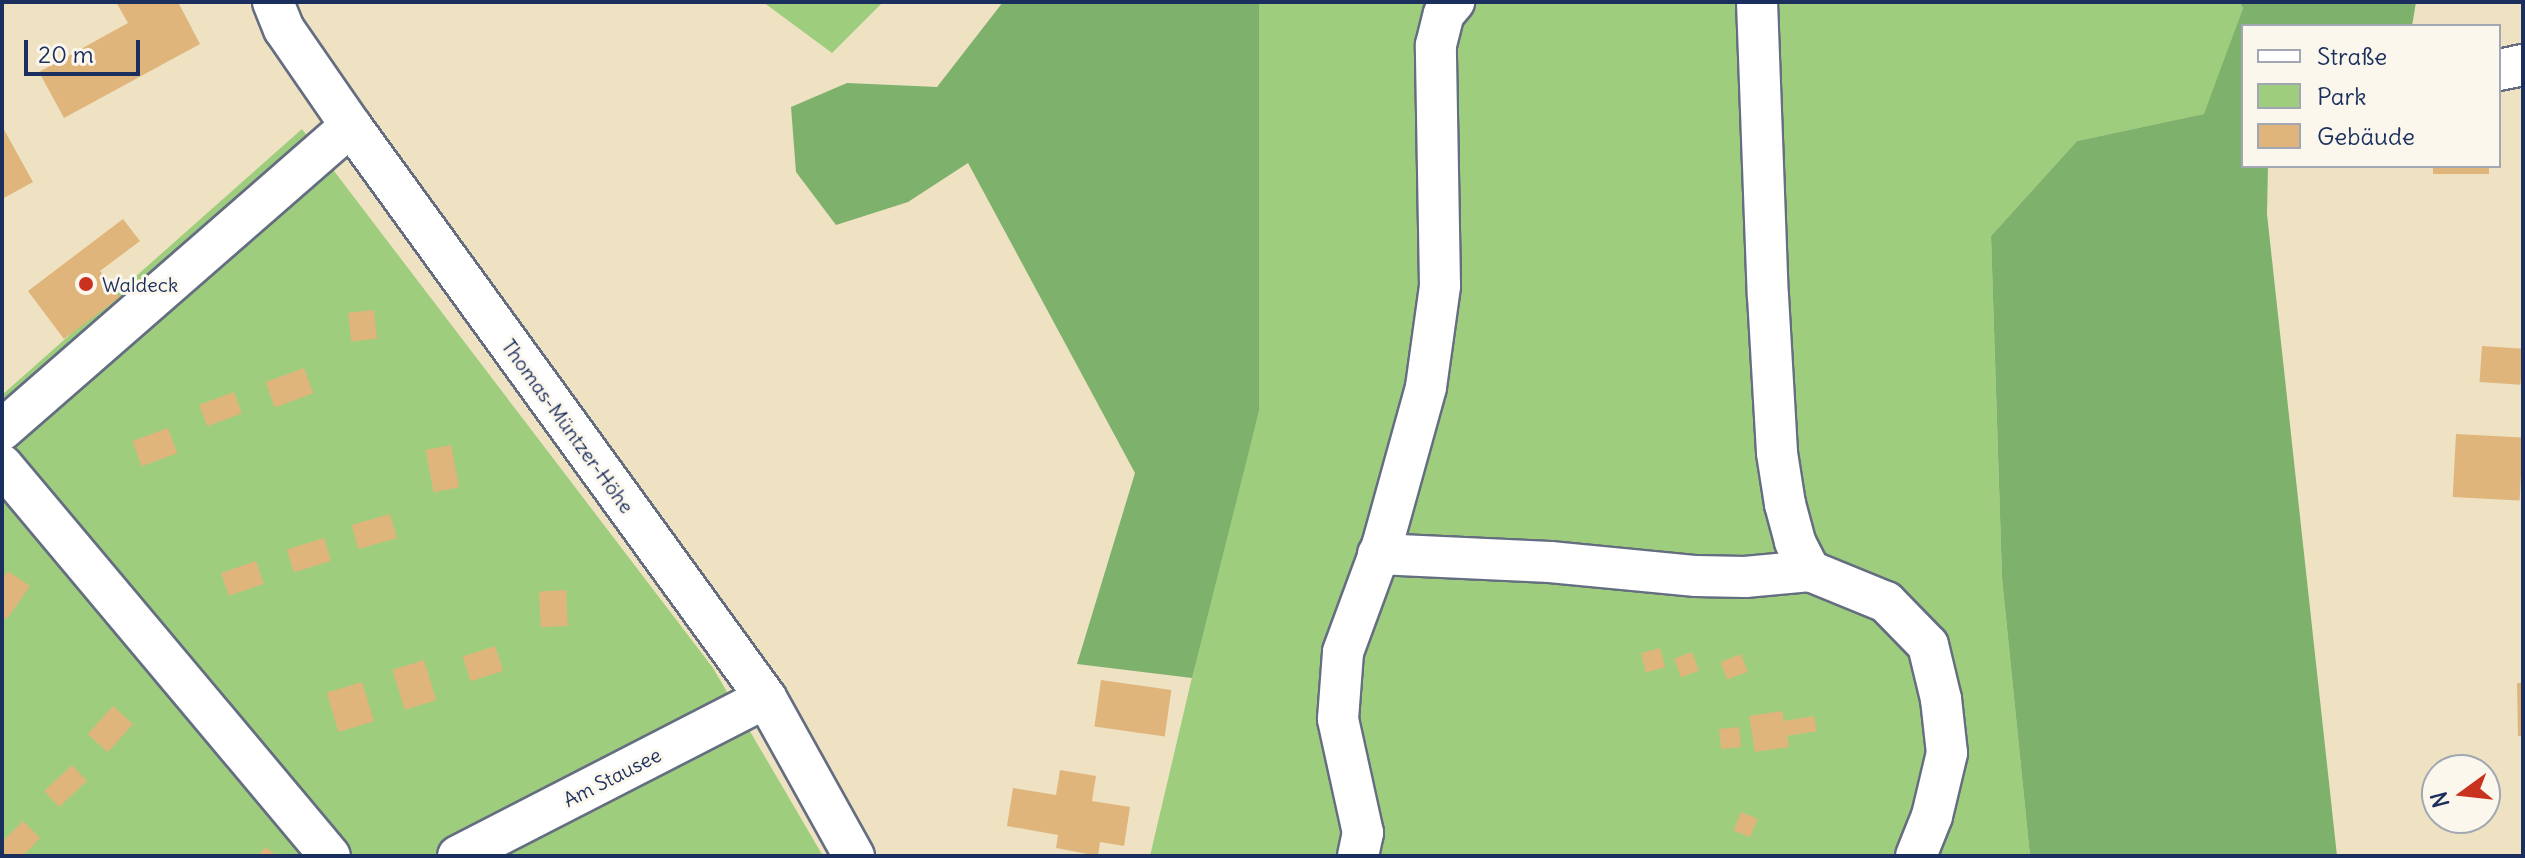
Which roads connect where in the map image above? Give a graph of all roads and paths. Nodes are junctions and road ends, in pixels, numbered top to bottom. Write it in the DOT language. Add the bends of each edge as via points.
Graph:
graph roads {
  1 [pos="273,2"];
  2 [pos="1454,2"];
  3 [pos="1757,2"];
  4 [pos="2523,65"];
  5 [pos="2501,70"];
  6 [pos="351,126"];
  7 [pos="2,430"];
  8 [pos="2,465"];
  9 [pos="1378,554"];
  10 [pos="1810,571"];
  11 [pos="766,698"];
  12 [pos="330,856"];
  13 [pos="458,856"];
  14 [pos="854,856"];
  15 [pos="1358,856"];
  16 [pos="1916,856"];
  1 -- 6 [label="street, Thomas-Müntzer-Höhe" via="284,29"];
  2 -- 9 [label="street" via="1444,14 1436,45 1440,286 1426,387"];
  3 -- 10 [label="street" via="1777,453 1795,542"];
  4 -- 5 [label="street"];
  6 -- 7 [label="street"];
  6 -- 11 [label="street, Thomas-Müntzer-Höhe"];
  8 -- 12 [label="street"];
  9 -- 10 [label="street" via="1696,576"];
  9 -- 15 [label="street" via="1343,652 1338,719 1363,833"];
  10 -- 16 [label="street" via="1886,602 1928,645 1947,753"];
  11 -- 13 [label="street, Am Stausee"];
  11 -- 14 [label="street, Thomas-Müntzer-Höhe"];
}
